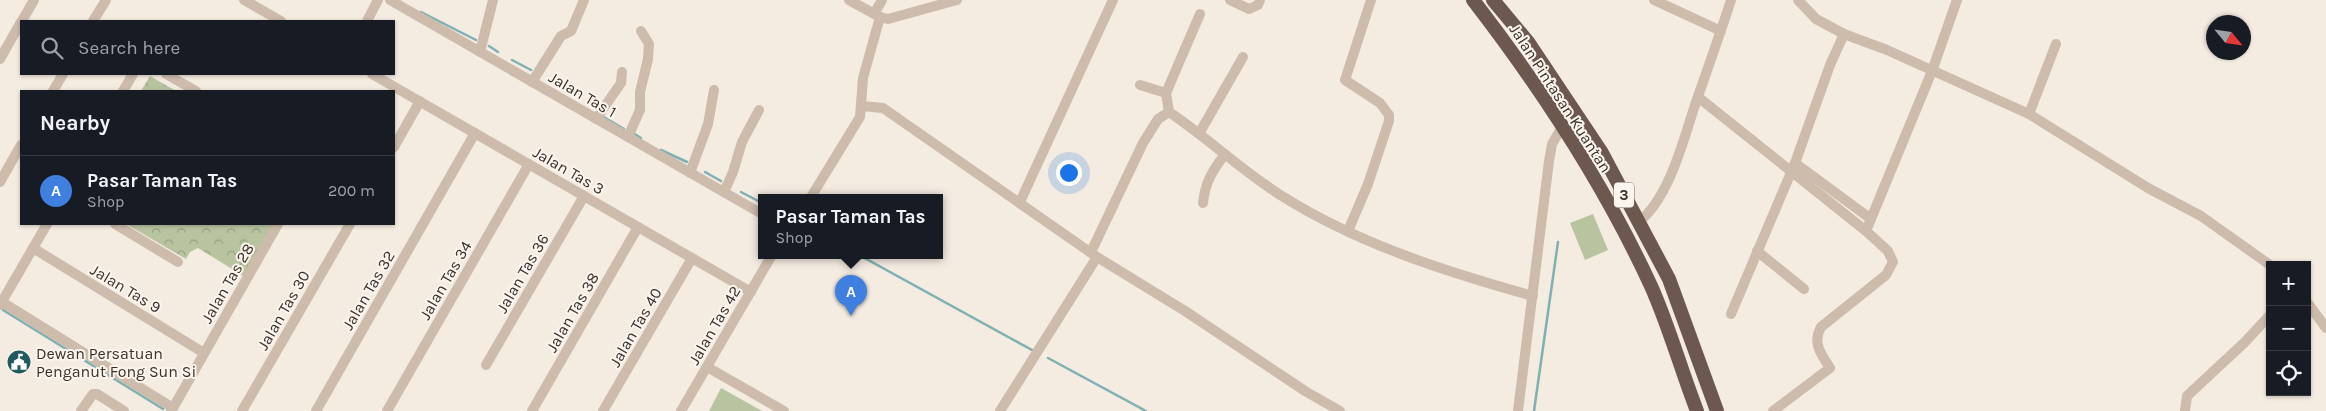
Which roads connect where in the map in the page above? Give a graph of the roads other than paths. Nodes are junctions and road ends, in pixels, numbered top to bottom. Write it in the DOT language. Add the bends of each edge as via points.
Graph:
graph roads {
  1 [pos="34,0"];
  2 [pos="106,0"];
  3 [pos="244,0"];
  4 [pos="378,0"];
  5 [pos="390,0"];
  6 [pos="493,0"];
  7 [pos="584,0"];
  8 [pos="849,0"];
  9 [pos="882,0"];
  10 [pos="957,0"];
  11 [pos="1113,0"];
  12 [pos="1230,0"];
  13 [pos="1260,0"];
  14 [pos="1372,0"];
  15 [pos="1473,0"];
  16 [pos="1492,0"];
  17 [pos="1654,0"];
  18 [pos="1731,0"];
  19 [pos="1798,0"];
  20 [pos="1957,0"];
  21 [pos="1200,14"];
  22 [pos="877,16"];
  23 [pos="22,20"];
  24 [pos="94,20"];
  25 [pos="279,20"];
  26 [pos="368,20"];
  27 [pos="20,24"];
  28 [pos="641,31"];
  29 [pos="1721,31"];
  30 [pos="1844,34"];
  31 [pos="2056,44"];
  32 [pos="480,52"];
  33 [pos="1243,57"];
  34 [pos="0,58"];
  35 [pos="1932,71"];
  36 [pos="622,72"];
  37 [pos="62,75"];
  38 [pos="132,75"];
  39 [pos="168,75"];
  40 [pos="374,75"];
  41 [pos="532,82"];
  42 [pos="1140,86"];
  43 [pos="54,90"];
  44 [pos="124,90"];
  45 [pos="194,90"];
  46 [pos="714,90"];
  47 [pos="1166,93"];
  48 [pos="1698,97"];
  49 [pos="420,101"];
  50 [pos="862,106"];
  51 [pos="759,110"];
  52 [pos="1169,112"];
  53 [pos="2029,114"];
  54 [pos="596,119"];
  55 [pos="1562,127"];
  56 [pos="1200,132"];
  57 [pos="475,133"];
  58 [pos="628,137"];
  59 [pos="395,145"];
  60 [pos="20,147"];
  61 [pos="1225,154"];
  62 [pos="529,164"];
  63 [pos="1793,166"];
  64 [pos="690,173"];
  65 [pos="0,182"];
  66 [pos="724,192"];
  67 [pos="813,194"];
  68 [pos="584,196"];
  69 [pos="1020,202"];
  70 [pos="1203,203"];
  71 [pos="758,212"];
  72 [pos="1871,219"];
  73 [pos="1639,222"];
  74 [pos="46,225"];
  75 [pos="117,225"];
  76 [pos="277,225"];
  77 [pos="349,225"];
  78 [pos="638,227"];
  79 [pos="1348,231"];
  80 [pos="1866,231"];
  81 [pos="32,248"];
  82 [pos="1757,251"];
  83 [pos="1094,254"];
  84 [pos="692,258"];
  85 [pos="770,259"];
  86 [pos="178,262"];
  87 [pos="2266,262"];
  88 [pos="1804,290"];
  89 [pos="751,292"];
  90 [pos="1533,296"];
  91 [pos="1,304"];
  92 [pos="2310,306"];
  93 [pos="1730,314"];
  94 [pos="2266,318"];
  95 [pos="2326,328"];
  96 [pos="204,353"];
  97 [pos="486,365"];
  98 [pos="707,367"];
  99 [pos="172,410"];
  100 [pos="81,411"];
  101 [pos="124,411"];
  102 [pos="242,411"];
  103 [pos="316,411"];
  104 [pos="386,411"];
  105 [pos="532,411"];
  106 [pos="603,411"];
  107 [pos="681,411"];
  108 [pos="784,411"];
  109 [pos="1000,411"];
  110 [pos="1340,411"];
  111 [pos="1518,411"];
  112 [pos="1697,411"];
  113 [pos="1717,411"];
  114 [pos="1773,411"];
  115 [pos="2185,411"];
  1 -- 23 [label="street"];
  2 -- 24 [label="street"];
  3 -- 25 [label="street"];
  4 -- 26 [label="street"];
  5 -- 32 [label="street, Jalan Tas 1"];
  6 -- 32 [label="street"];
  7 -- 41 [label="street" via="571,31 561,36"];
  8 -- 22 [label="street"];
  9 -- 22 [label="street"];
  10 -- 22 [label="street" via="888,19"];
  11 -- 69 [label="street"];
  12 -- 13 [label="street" via="1249,8 1258,5"];
  14 -- 79 [label="street" via="1345,80 1380,103 1389,115 1389,121"];
  15 -- 55 [label="highway, Jalan Pintasan Kuantan / 3" via="1518,58"];
  16 -- 73 [label="highway, Jalan Pintasan Kuantan / 3" via="1528,42 1602,153"];
  17 -- 29 [label="street"];
  18 -- 29 [label="street"];
  19 -- 30 [label="street" via="1816,19"];
  20 -- 35 [label="street"];
  21 -- 47 [label="street"];
  22 -- 50 [label="street" via="863,78"];
  27 -- 34 [label="street"];
  28 -- 58 [label="street" via="650,48 640,92 640,110"];
  29 -- 48 [label="street"];
  30 -- 35 [label="street"];
  30 -- 63 [label="street"];
  31 -- 53 [label="street"];
  32 -- 41 [label="street, Jalan Tas 1"];
  33 -- 56 [label="street"];
  35 -- 53 [label="street"];
  35 -- 72 [label="street"];
  36 -- 54 [label="street" via="622,83"];
  37 -- 43 [label="street"];
  38 -- 44 [label="street"];
  39 -- 45 [label="street"];
  40 -- 49 [label="street, Jalan Tas 3"];
  41 -- 54 [label="street, Jalan Tas 1"];
  42 -- 47 [label="street"];
  46 -- 64 [label="street" via="708,124"];
  47 -- 52 [label="street"];
  48 -- 63 [label="street"];
  48 -- 73 [label="street" via="1661,197"];
  49 -- 57 [label="street, Jalan Tas 3"];
  49 -- 59 [label="street"];
  50 -- 67 [label="street" via="853,130"];
  50 -- 69 [label="street" via="882,108"];
  51 -- 66 [label="street" via="742,142"];
  52 -- 56 [label="street"];
  52 -- 83 [label="street" via="1158,119 1143,142"];
  53 -- 87 [label="street" via="2140,183 2201,216"];
  54 -- 58 [label="street, Jalan Tas 1"];
  55 -- 90 [label="street" via="1552,144 1549,161"];
  55 -- 112 [label="highway, Jalan Pintasan Kuantan / 3" via="1619,223 1651,287"];
  56 -- 61 [label="street"];
  57 -- 62 [label="street, Jalan Tas 3"];
  57 -- 103 [label="street, Jalan Tas 32"];
  58 -- 64 [label="street, Jalan Tas 1"];
  60 -- 65 [label="street"];
  61 -- 70 [label="street" via="1205,187"];
  61 -- 79 [label="street" via="1283,197"];
  62 -- 68 [label="street, Jalan Tas 3"];
  62 -- 104 [label="street, Jalan Tas 34"];
  63 -- 72 [label="street"];
  63 -- 80 [label="street"];
  63 -- 82 [label="street"];
  64 -- 66 [label="street, Jalan Tas 1"];
  66 -- 71 [label="street, Jalan Tas 1"];
  68 -- 78 [label="street, Jalan Tas 3"];
  68 -- 97 [label="street, Jalan Tas 36"];
  69 -- 83 [label="street"];
  72 -- 80 [label="street"];
  73 -- 113 [label="highway, Jalan Pintasan Kuantan / 3" via="1669,279"];
  74 -- 81 [label="street"];
  75 -- 86 [label="street"];
  76 -- 96 [label="street, Jalan Tas 28"];
  77 -- 102 [label="street, Jalan Tas 30"];
  78 -- 84 [label="street, Jalan Tas 3"];
  78 -- 105 [label="street, Jalan Tas 38"];
  79 -- 90 [label="street" via="1462,275"];
  80 -- 114 [label="street" via="1892,256 1891,268 1821,327 1816,338 1817,346 1830,368"];
  81 -- 91 [label="street"];
  81 -- 96 [label="street, Jalan Tas 9"];
  82 -- 88 [label="street"];
  82 -- 93 [label="street"];
  83 -- 109 [label="street"];
  83 -- 110 [label="street"];
  84 -- 89 [label="street, Jalan Tas 3"];
  84 -- 106 [label="street, Jalan Tas 40"];
  85 -- 89 [label="street, Jalan Tas 42"];
  89 -- 98 [label="street, Jalan Tas 42"];
  90 -- 111 [label="street"];
  91 -- 99 [label="street"];
  92 -- 95 [label="street"];
  94 -- 115 [label="street" via="2186,396"];
  96 -- 99 [label="street, Jalan Tas 28"];
  98 -- 107 [label="street, Jalan Tas 42"];
  98 -- 108 [label="street"];
  100 -- 101 [label="street" via="93,394"];
}
